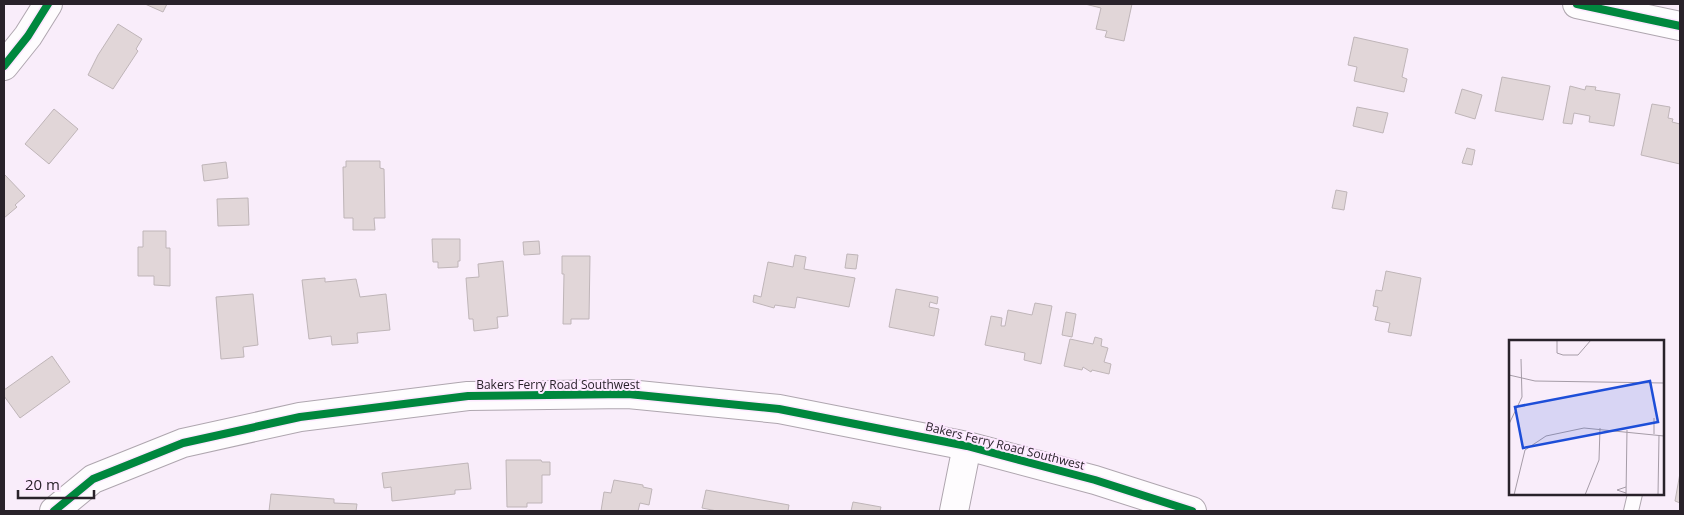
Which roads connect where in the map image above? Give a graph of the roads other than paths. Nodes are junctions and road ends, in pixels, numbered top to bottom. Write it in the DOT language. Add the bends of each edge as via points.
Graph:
graph roads {
  1 [pos="48,4"];
  2 [pos="1577,4"];
  3 [pos="1680,26"];
  4 [pos="4,66"];
  5 [pos="966,446"];
  6 [pos="1635,495"];
  7 [pos="54,511"];
  8 [pos="954,511"];
  9 [pos="1192,511"];
  10 [pos="1631,511"];
  1 -- 4 [label="street"];
  2 -- 3 [label="street"];
  5 -- 7 [label="street, Bakers Ferry Road Southwest" via="769,408 628,394 468,396 300,417 183,443 93,479"];
  5 -- 8 [label="street"];
  5 -- 9 [label="street, Bakers Ferry Road Southwest" via="1095,480"];
  6 -- 10 [label="lane"];
}
